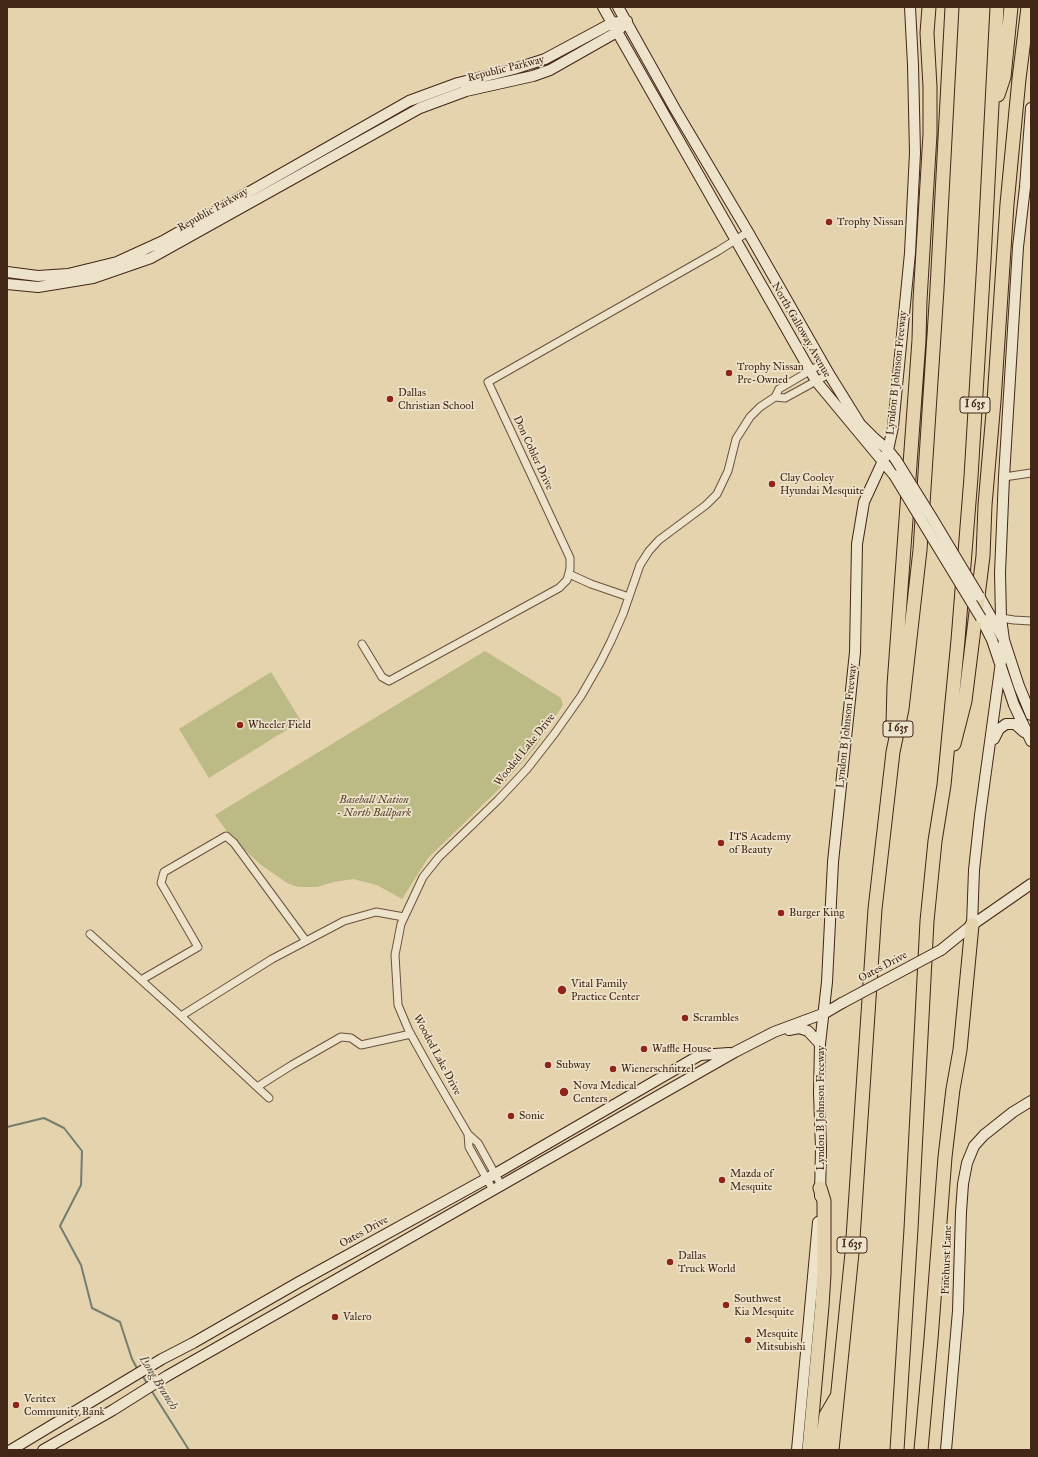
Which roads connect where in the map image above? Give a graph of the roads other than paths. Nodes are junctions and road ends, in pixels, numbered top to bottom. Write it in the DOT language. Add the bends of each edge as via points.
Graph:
graph roads {
  1 [pos="603,7"];
  2 [pos="618,7"];
  3 [pos="910,7"];
  4 [pos="925,7"];
  5 [pos="929,7"];
  6 [pos="952,7"];
  7 [pos="997,7"];
  8 [pos="1011,7"];
  9 [pos="1028,7"];
  10 [pos="627,21"];
  11 [pos="612,23"];
  12 [pos="617,32"];
  13 [pos="927,33"];
  14 [pos="514,69"];
  15 [pos="515,80"];
  16 [pos="1031,108"];
  17 [pos="992,114"];
  18 [pos="748,232"];
  19 [pos="735,240"];
  20 [pos="7,272"];
  21 [pos="7,284"];
  22 [pos="822,363"];
  23 [pos="810,370"];
  24 [pos="829,374"];
  25 [pos="816,381"];
  26 [pos="775,398"];
  27 [pos="893,427"];
  28 [pos="873,437"];
  29 [pos="888,450"];
  30 [pos="883,460"];
  31 [pos="1031,473"];
  32 [pos="1004,477"];
  33 [pos="569,574"];
  34 [pos="965,591"];
  35 [pos="629,597"];
  36 [pos="1000,598"];
  37 [pos="981,603"];
  38 [pos="1001,618"];
  39 [pos="1031,621"];
  40 [pos="1004,640"];
  41 [pos="362,644"];
  42 [pos="1001,667"];
  43 [pos="1031,715"];
  44 [pos="1031,741"];
  45 [pos="893,752"];
  46 [pos="988,756"];
  47 [pos="944,785"];
  48 [pos="1031,884"];
  49 [pos="404,917"];
  50 [pos="972,925"];
  51 [pos="90,934"];
  52 [pos="306,941"];
  53 [pos="141,980"];
  54 [pos="824,1013"];
  55 [pos="181,1016"];
  56 [pos="774,1032"];
  57 [pos="411,1034"];
  58 [pos="820,1044"];
  59 [pos="735,1052"];
  60 [pos="257,1087"];
  61 [pos="269,1098"];
  62 [pos="1031,1101"];
  63 [pos="607,1108"];
  64 [pos="614,1121"];
  65 [pos="491,1176"];
  66 [pos="497,1188"];
  67 [pos="820,1188"];
  68 [pos="193,1343"];
  69 [pos="200,1358"];
  70 [pos="838,1393"];
  71 [pos="65,1417"];
  72 [pos="72,1433"];
  73 [pos="11,1450"];
  74 [pos="43,1450"];
  75 [pos="797,1450"];
  76 [pos="809,1450"];
  77 [pos="821,1450"];
  78 [pos="832,1450"];
  79 [pos="897,1450"];
  80 [pos="921,1450"];
  81 [pos="946,1450"];
  1 -- 11 [label="main road, North Galloway Avenue"];
  2 -- 10 [label="main road, North Galloway Avenue"];
  3 -- 27 [label="main road, Lyndon B Johnson Freeway" via="913,195 910,254"];
  4 -- 13 [label="highway"];
  5 -- 13 [label="highway"];
  6 -- 45 [label="highway, I 635" via="920,550 902,708"];
  7 -- 17 [label="highway, I 635"];
  8 -- 17 [label="highway" via="1004,77"];
  9 -- 47 [label="highway" via="1018,79 1007,204 983,556 965,701"];
  10 -- 11 [label="main road, Republic Parkway"];
  10 -- 12 [label="main road, Republic Parkway"];
  10 -- 18 [label="main road, North Galloway Avenue" via="675,109"];
  11 -- 12 [label="main road, North Galloway Avenue"];
  11 -- 14 [label="main road, Republic Parkway" via="545,59"];
  12 -- 15 [label="main road, Republic Parkway" via="550,70"];
  12 -- 19 [label="main road, North Galloway Avenue"];
  13 -- 45 [label="highway" via="930,134 915,395 894,685"];
  14 -- 15 [label="main road"];
  14 -- 20 [label="main road, Republic Parkway" via="458,83 409,101 163,241 117,262 68,274 38,276"];
  15 -- 21 [label="main road, Republic Parkway" via="466,92 420,108 151,258 93,278 38,286"];
  16 -- 32 [label="main road" via="1018,247"];
  17 -- 47 [label="highway, I 635" via="971,477"];
  18 -- 19 [label="street, Don Cobler Drive"];
  18 -- 22 [label="main road, North Galloway Avenue"];
  19 -- 23 [label="main road, North Galloway Avenue"];
  19 -- 33 [label="street, Don Cobler Drive" via="488,382 570,558"];
  22 -- 23 [label="street, Wooded Lake Drive"];
  22 -- 24 [label="main road, North Galloway Avenue"];
  23 -- 25 [label="main road, North Galloway Avenue"];
  23 -- 26 [label="street, Wooded Lake Drive" via="779,389"];
  24 -- 25 [label="street, Wooded Lake Drive"];
  24 -- 28 [label="main road, North Galloway Avenue" via="860,424"];
  25 -- 26 [label="street, Wooded Lake Drive" via="785,398"];
  25 -- 30 [label="main road, North Galloway Avenue"];
  26 -- 35 [label="street, Wooded Lake Drive" via="750,417 736,439 728,471 717,494 659,540 649,551 640,565"];
  27 -- 28 [label="main road" via="884,435"];
  27 -- 29 [label="main road, Lyndon B Johnson Freeway"];
  28 -- 29 [label="main road, North Galloway Avenue"];
  29 -- 30 [label="main road, Lyndon B Johnson Freeway"];
  29 -- 37 [label="main road, North Galloway Avenue, bridge"];
  30 -- 34 [label="main road, North Galloway Avenue, bridge"];
  30 -- 54 [label="main road, Lyndon B Johnson Freeway" via="864,502 857,544 855,652 833,862"];
  31 -- 32 [label="street"];
  32 -- 36 [label="main road"];
  33 -- 35 [label="street"];
  33 -- 41 [label="street" via="559,588 389,681 382,677"];
  34 -- 37 [label="main road, bridge"];
  34 -- 42 [label="main road, North Galloway Avenue, bridge" via="992,640"];
  35 -- 49 [label="street, Wooded Lake Drive" via="600,663 555,733 527,769 498,800 439,857 423,878"];
  36 -- 37 [label="main road" via="990,608"];
  36 -- 38 [label="main road"];
  37 -- 40 [label="main road, North Galloway Avenue"];
  38 -- 39 [label="street"];
  38 -- 40 [label="main road"];
  40 -- 42 [label="main road"];
  40 -- 43 [label="main road, North Galloway Avenue"];
  42 -- 44 [label="main road, North Galloway Avenue" via="1014,705"];
  42 -- 46 [label="main road"];
  44 -- 46 [label="main road" via="1015,724 1006,724 999,728"];
  45 -- 70 [label="highway, I 635" via="875,909 852,1253"];
  46 -- 50 [label="main road" via="974,870"];
  47 -- 79 [label="highway, I 635" via="927,921"];
  48 -- 50 [label="main road, Oates Drive"];
  49 -- 52 [label="street" via="376,912 344,921"];
  49 -- 57 [label="street, Wooded Lake Drive" via="395,955 398,1005"];
  50 -- 54 [label="main road, Oates Drive, bridge" via="940,950"];
  50 -- 80 [label="highway" via="960,1050 945,1157"];
  51 -- 53 [label="street"];
  52 -- 53 [label="street" via="234,843 226,836 164,872 161,883 198,947"];
  52 -- 55 [label="street" via="272,959"];
  53 -- 55 [label="street"];
  54 -- 56 [label="main road, Oates Drive"];
  54 -- 58 [label="main road, Lyndon B Johnson Freeway"];
  55 -- 60 [label="street"];
  56 -- 58 [label="main road" via="799,1028 808,1032"];
  56 -- 59 [label="main road, Oates Drive"];
  57 -- 60 [label="street" via="361,1045 351,1038 341,1037"];
  57 -- 65 [label="street, Wooded Lake Drive" via="468,1134 478,1142"];
  58 -- 67 [label="main road, Lyndon B Johnson Freeway"];
  59 -- 63 [label="main road, Oates Drive" via="700,1055"];
  59 -- 64 [label="main road, Oates Drive"];
  60 -- 61 [label="street"];
  62 -- 81 [label="main road, Pinehurst Lane" via="984,1134 974,1146 967,1163 963,1184 958,1311"];
  63 -- 64 [label="main road"];
  63 -- 65 [label="main road, Oates Drive"];
  64 -- 66 [label="main road, Oates Drive"];
  65 -- 66 [label="street, Wooded Lake Drive"];
  65 -- 68 [label="main road, Oates Drive"];
  66 -- 69 [label="main road, Oates Drive"];
  67 -- 75 [label="main road, Lyndon B Johnson Freeway"];
  67 -- 76 [label="highway" via="824,1201 822,1306"];
  68 -- 69 [label="main road"];
  68 -- 71 [label="main road, Oates Drive"];
  69 -- 72 [label="main road, Oates Drive"];
  70 -- 77 [label="highway" via="826,1415"];
  70 -- 78 [label="highway, I 635"];
  71 -- 72 [label="main road"];
  71 -- 73 [label="main road, Oates Drive"];
  72 -- 74 [label="main road, Oates Drive"];
}
